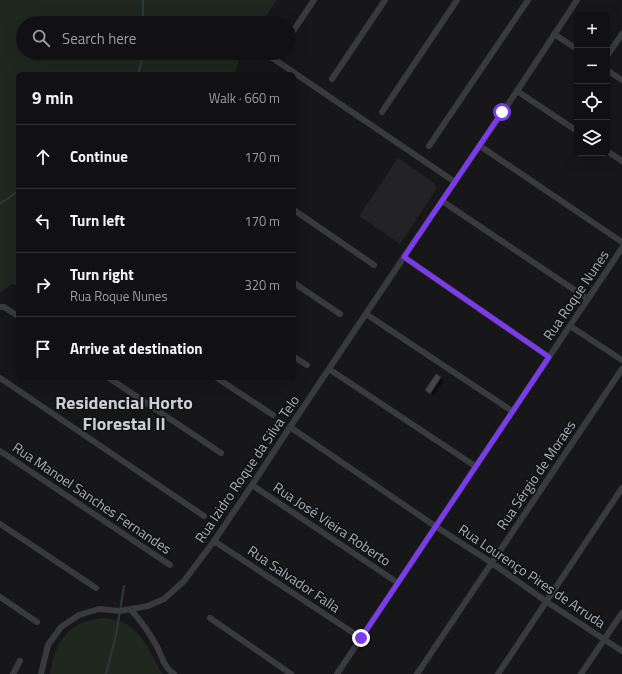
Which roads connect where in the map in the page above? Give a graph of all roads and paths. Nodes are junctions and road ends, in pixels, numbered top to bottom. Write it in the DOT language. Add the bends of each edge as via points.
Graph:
graph roads {
  1 [pos="314,0"];
  2 [pos="385,0"];
  3 [pos="457,0"];
  4 [pos="528,0"];
  5 [pos="577,0"];
  6 [pos="296,27"];
  7 [pos="554,34"];
  8 [pos="622,34"];
  9 [pos="575,48"];
  10 [pos="610,52"];
  11 [pos="275,60"];
  12 [pos="293,72"];
  13 [pos="610,72"];
  14 [pos="296,74"];
  15 [pos="332,79"];
  16 [pos="622,80"];
  17 [pos="517,90"];
  18 [pos="382,112"];
  19 [pos="574,129"];
  20 [pos="429,146"];
  21 [pos="480,146"];
  22 [pos="610,153"];
  23 [pos="622,161"];
  24 [pos="455,182"];
  25 [pos="442,201"];
  26 [pos="296,211"];
  27 [pos="622,242"];
  28 [pos="622,248"];
  29 [pos="404,257"];
  30 [pos="374,265"];
  31 [pos="296,284"];
  32 [pos="588,300"];
  33 [pos="0,307"];
  34 [pos="340,314"];
  35 [pos="366,314"];
  36 [pos="16,315"];
  37 [pos="570,326"];
  38 [pos="549,357"];
  39 [pos="296,358"];
  40 [pos="622,360"];
  41 [pos="306,365"];
  42 [pos="329,369"];
  43 [pos="622,369"];
  44 [pos="0,378"];
  45 [pos="112,380"];
  46 [pos="220,380"];
  47 [pos="512,411"];
  48 [pos="272,415"];
  49 [pos="290,427"];
  50 [pos="0,451"];
  51 [pos="221,453"];
  52 [pos="475,466"];
  53 [pos="252,485"];
  54 [pos="622,488"];
  55 [pos="204,516"];
  56 [pos="0,524"];
  57 [pos="435,526"];
  58 [pos="214,541"];
  59 [pos="492,563"];
  60 [pos="170,565"];
  61 [pos="398,583"];
  62 [pos="96,588"];
  63 [pos="0,597"];
  64 [pos="547,602"];
  65 [pos="130,610"];
  66 [pos="622,612"];
  67 [pos="210,618"];
  68 [pos="37,622"];
  69 [pos="361,638"];
  70 [pos="604,640"];
  71 [pos="622,651"];
  72 [pos="20,661"];
  73 [pos="14,674"];
  74 [pos="41,674"];
  75 [pos="174,674"];
  76 [pos="292,674"];
  77 [pos="336,674"];
  78 [pos="417,674"];
  79 [pos="498,674"];
  80 [pos="581,674"];
  1 -- 6 [label="street"];
  2 -- 15 [label="street"];
  3 -- 18 [label="street"];
  4 -- 20 [label="street"];
  5 -- 7 [label="street, Rua Izidro Roque da Silva Telo"];
  7 -- 9 [label="street"];
  7 -- 17 [label="street, Rua Izidro Roque da Silva Telo"];
  8 -- 10 [label="street"];
  11 -- 12 [label="street"];
  13 -- 16 [label="street"];
  14 -- 24 [label="street"];
  17 -- 19 [label="street"];
  17 -- 21 [label="street, Rua Izidro Roque da Silva Telo"];
  21 -- 24 [label="street, Rua Izidro Roque da Silva Telo"];
  21 -- 27 [label="street"];
  22 -- 23 [label="street"];
  24 -- 25 [label="street, Rua Izidro Roque da Silva Telo"];
  25 -- 29 [label="street, Rua Izidro Roque da Silva Telo"];
  25 -- 32 [label="street"];
  26 -- 30 [label="street"];
  28 -- 32 [label="street, Rua Roque Nunes"];
  29 -- 35 [label="street, Rua Izidro Roque da Silva Telo"];
  29 -- 38 [label="street"];
  31 -- 34 [label="street"];
  32 -- 37 [label="street, Rua Roque Nunes"];
  33 -- 36 [label="street"];
  35 -- 42 [label="street, Rua Izidro Roque da Silva Telo"];
  35 -- 47 [label="street"];
  37 -- 38 [label="street, Rua Roque Nunes"];
  37 -- 40 [label="street"];
  38 -- 47 [label="street, Rua Roque Nunes"];
  39 -- 41 [label="street"];
  42 -- 49 [label="street, Rua Izidro Roque da Silva Telo"];
  42 -- 52 [label="street"];
  43 -- 59 [label="street, Rua Sérgio de Moraes"];
  44 -- 55 [label="street"];
  45 -- 51 [label="street"];
  46 -- 48 [label="street"];
  47 -- 52 [label="street, Rua Roque Nunes"];
  49 -- 53 [label="street, Rua Izidro Roque da Silva Telo"];
  49 -- 57 [label="street, Rua Lourenço Pires de Arruda"];
  50 -- 60 [label="street, Rua Manoel Sanches Fernandes"];
  52 -- 57 [label="street, Rua Roque Nunes"];
  53 -- 58 [label="street, Rua Izidro Roque da Silva Telo"];
  53 -- 61 [label="street, Rua José Vieira Roberto"];
  54 -- 64 [label="street"];
  56 -- 62 [label="street"];
  57 -- 59 [label="street, Rua Lourenço Pires de Arruda"];
  57 -- 61 [label="street, Rua Roque Nunes"];
  58 -- 65 [label="street, Rua Izidro Roque da Silva Telo" via="184,581 164,599"];
  58 -- 69 [label="street, Rua Salvador Falla"];
  59 -- 64 [label="street, Rua Lourenço Pires de Arruda"];
  59 -- 78 [label="street, Rua Sérgio de Moraes"];
  61 -- 69 [label="street, Rua Roque Nunes"];
  63 -- 68 [label="street"];
  64 -- 70 [label="street, Rua Lourenço Pires de Arruda"];
  64 -- 79 [label="street"];
  65 -- 74 [label="street, Rua Izidro Roque da Silva Telo" via="100,609 79,615 61,628 48,645"];
  65 -- 75 [label="street" via="144,624 166,667"];
  66 -- 70 [label="street"];
  67 -- 76 [label="street"];
  69 -- 77 [label="street, Rua Roque Nunes"];
  70 -- 71 [label="street, Rua Lourenço Pires de Arruda"];
  70 -- 80 [label="street"];
  72 -- 73 [label="street"];
}
